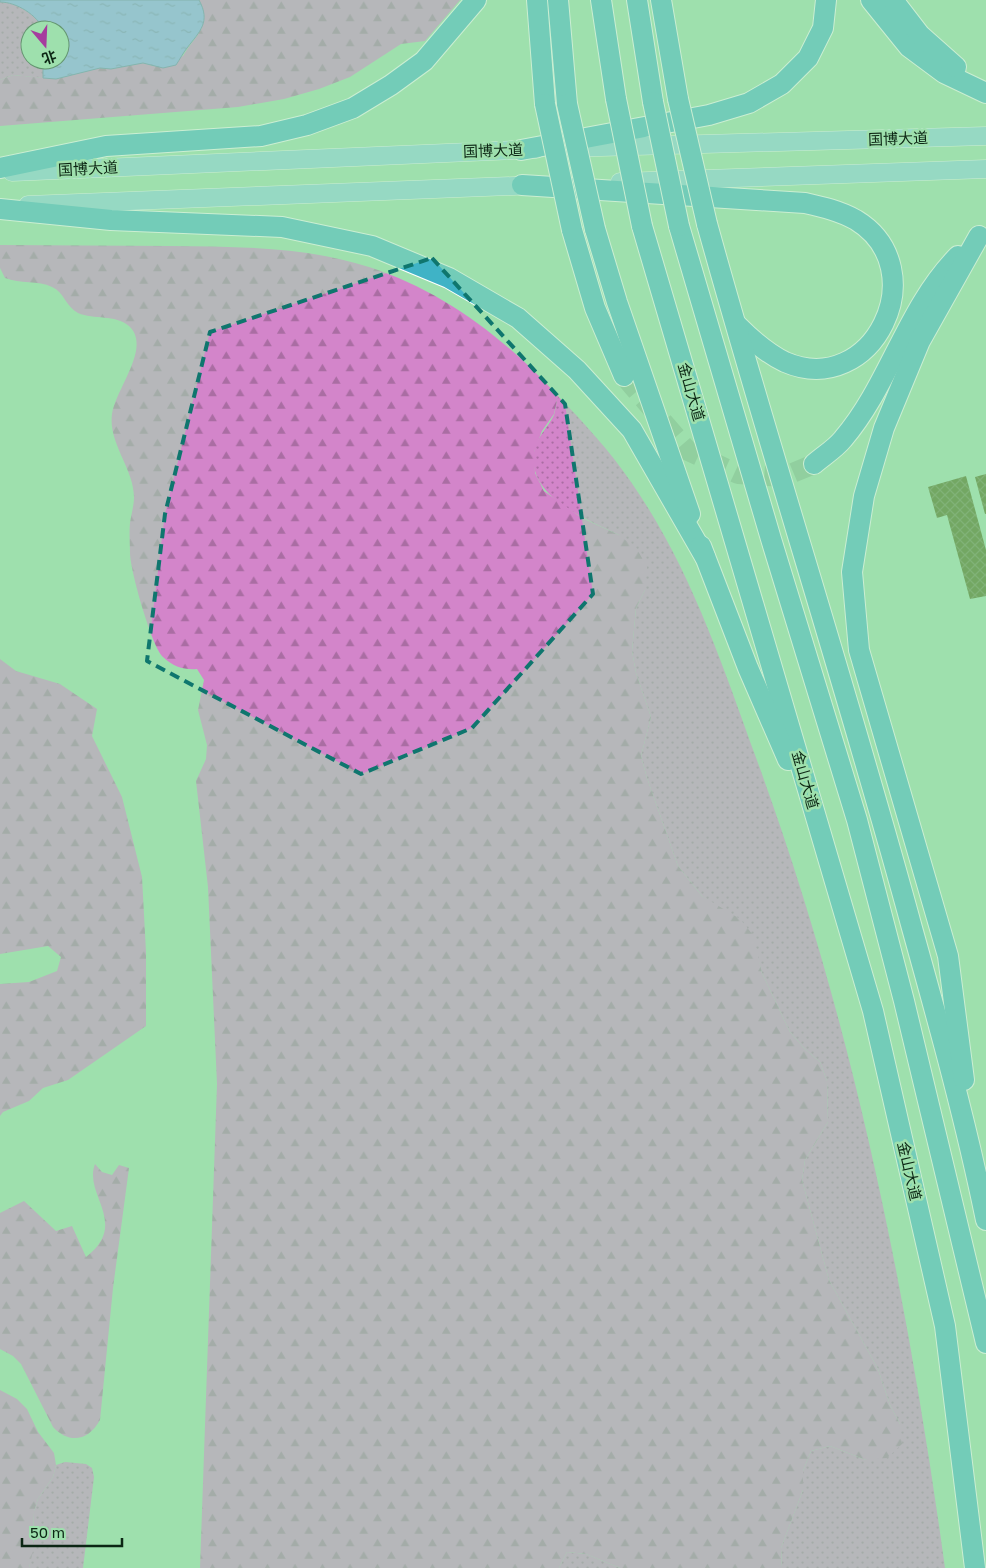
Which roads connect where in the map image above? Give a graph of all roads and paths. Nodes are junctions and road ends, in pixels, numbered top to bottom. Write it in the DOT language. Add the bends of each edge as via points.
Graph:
graph roads {
  1 [pos="476,0"];
  2 [pos="537,0"];
  3 [pos="558,0"];
  4 [pos="601,0"];
  5 [pos="637,0"];
  6 [pos="661,0"];
  7 [pos="668,0"];
  8 [pos="826,0"];
  9 [pos="871,0"];
  10 [pos="893,0"];
  11 [pos="665,24"];
  12 [pos="986,92"];
  13 [pos="986,136"];
  14 [pos="521,150"];
  15 [pos="0,168"];
  16 [pos="986,169"];
  17 [pos="0,173"];
  18 [pos="522,185"];
  19 [pos="0,207"];
  20 [pos="982,234"];
  21 [pos="734,323"];
  22 [pos="624,376"];
  23 [pos="814,464"];
  24 [pos="705,557"];
  25 [pos="820,832"];
  26 [pos="975,1167"];
  27 [pos="986,1220"];
  28 [pos="986,1343"];
  29 [pos="975,1568"];
  1 -- 15 [label="highway" via="424,60 391,85 352,108 307,125 261,136 106,146"];
  2 -- 22 [label="highway, bridge" via="545,104 572,230 595,308"];
  3 -- 24 [label="highway, bridge" via="567,104 595,229"];
  4 -- 25 [label="highway, 金山大道, bridge" via="616,99 642,226"];
  5 -- 28 [label="highway, bridge" via="653,102 680,226 857,820"];
  6 -- 11 [label="highway"];
  7 -- 11 [label="highway"];
  8 -- 14 [label="highway" via="823,28 808,58 782,84 748,103 709,115"];
  9 -- 12 [label="highway" via="909,47 944,72"];
  10 -- 12 [label="highway" via="920,35"];
  11 -- 21 [label="highway, bridge" via="678,99"];
  13 -- 14 [label="main road, 国博大道"];
  14 -- 17 [label="main road, 国博大道"];
  16 -- 18 [label="main road"];
  18 -- 19 [label="main road"];
  18 -- 21 [label="highway" via="806,203 857,221 879,241 893,272 893,301 881,331 858,355 836,367 812,369 785,362 758,346"];
  19 -- 24 [label="highway" via="111,220 282,227 372,246 449,278 518,318 583,377 632,430"];
  20 -- 23 [label="highway" via="944,270 914,314 863,412 842,441"];
  20 -- 26 [label="highway" via="920,341 884,428 864,496 852,572 859,650 948,956"];
  21 -- 26 [label="highway" via="878,802"];
  24 -- 25 [label="highway" via="748,668"];
  25 -- 29 [label="highway, 金山大道" via="873,1011 945,1326"];
  26 -- 27 [label="highway"];
}
